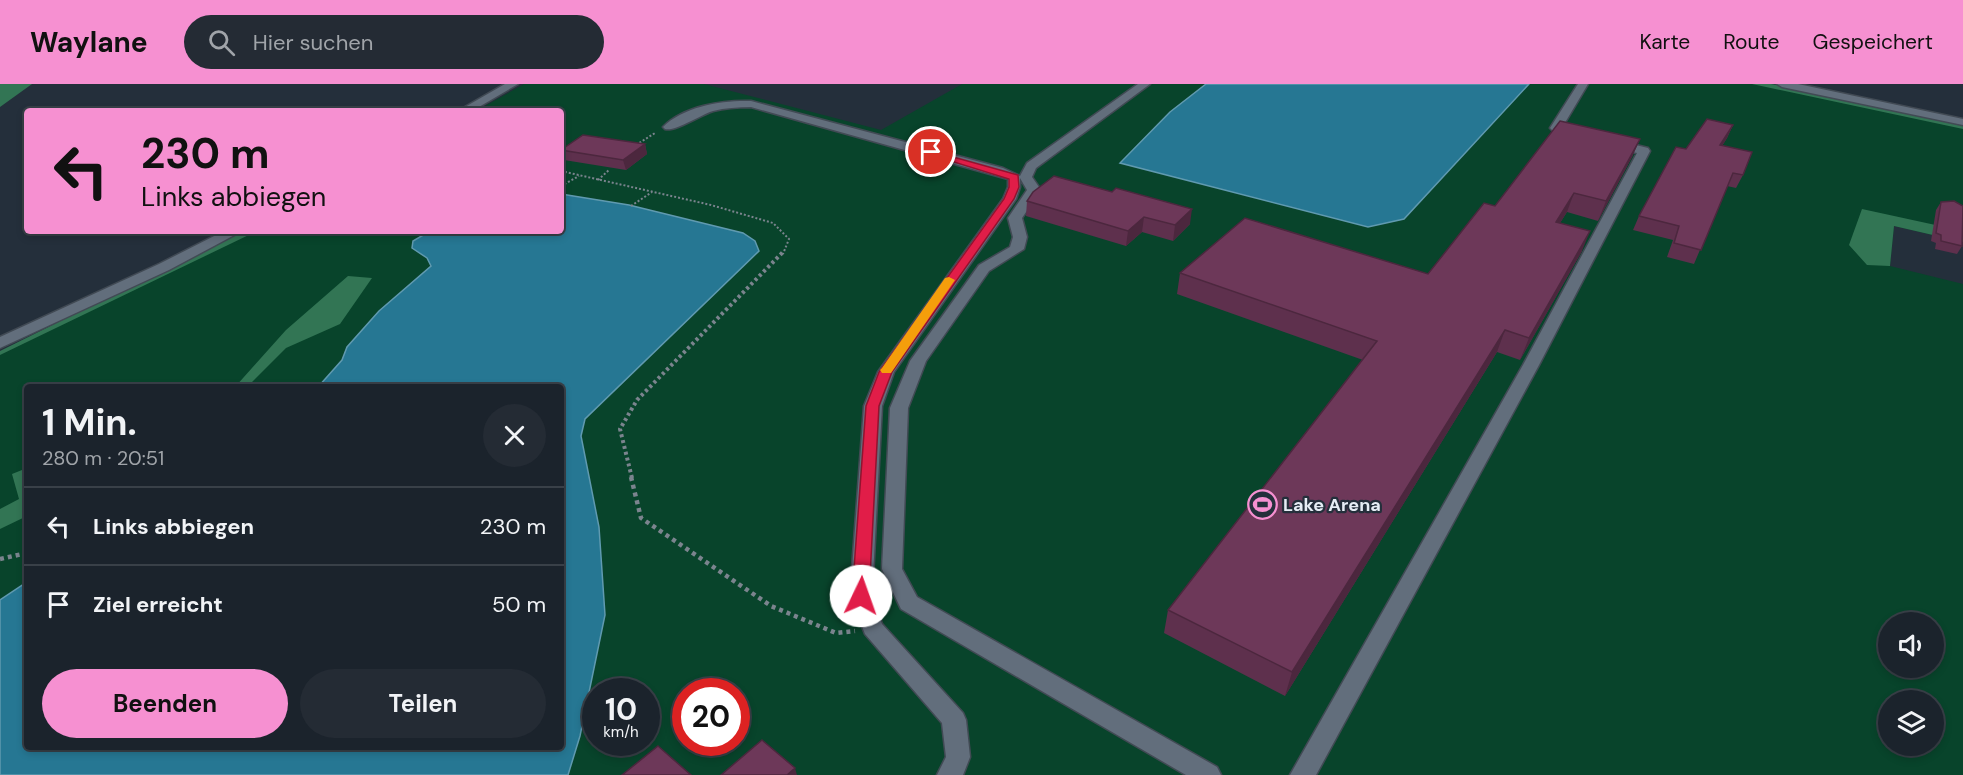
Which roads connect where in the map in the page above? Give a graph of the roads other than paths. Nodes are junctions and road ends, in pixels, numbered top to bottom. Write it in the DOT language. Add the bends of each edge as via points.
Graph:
graph roads {
  1 [pos="513,84"];
  2 [pos="1145,84"];
  3 [pos="1583,84"];
  4 [pos="1782,84"];
  5 [pos="469,108"];
  6 [pos="1963,122"];
  7 [pos="669,127"];
  8 [pos="229,234"];
  9 [pos="0,343"];
  10 [pos="950,775"];
  11 [pos="1208,775"];
  12 [pos="1303,775"];
  1 -- 5 [label="street"];
  2 -- 11 [label="street" via="1031,166 1026,177 1034,190 1015,218 1020,237 1017,249 984,268 918,361 899,408 891,569 909,603"];
  3 -- 12 [label="street" via="1556,128 1644,151 1532,365"];
  4 -- 6 [label="street"];
  7 -- 10 [label="street" via="722,105 751,104 1014,177 1009,199 885,372 873,406 861,596 873,628 954,720 958,757"];
  8 -- 9 [label="street"];
}
